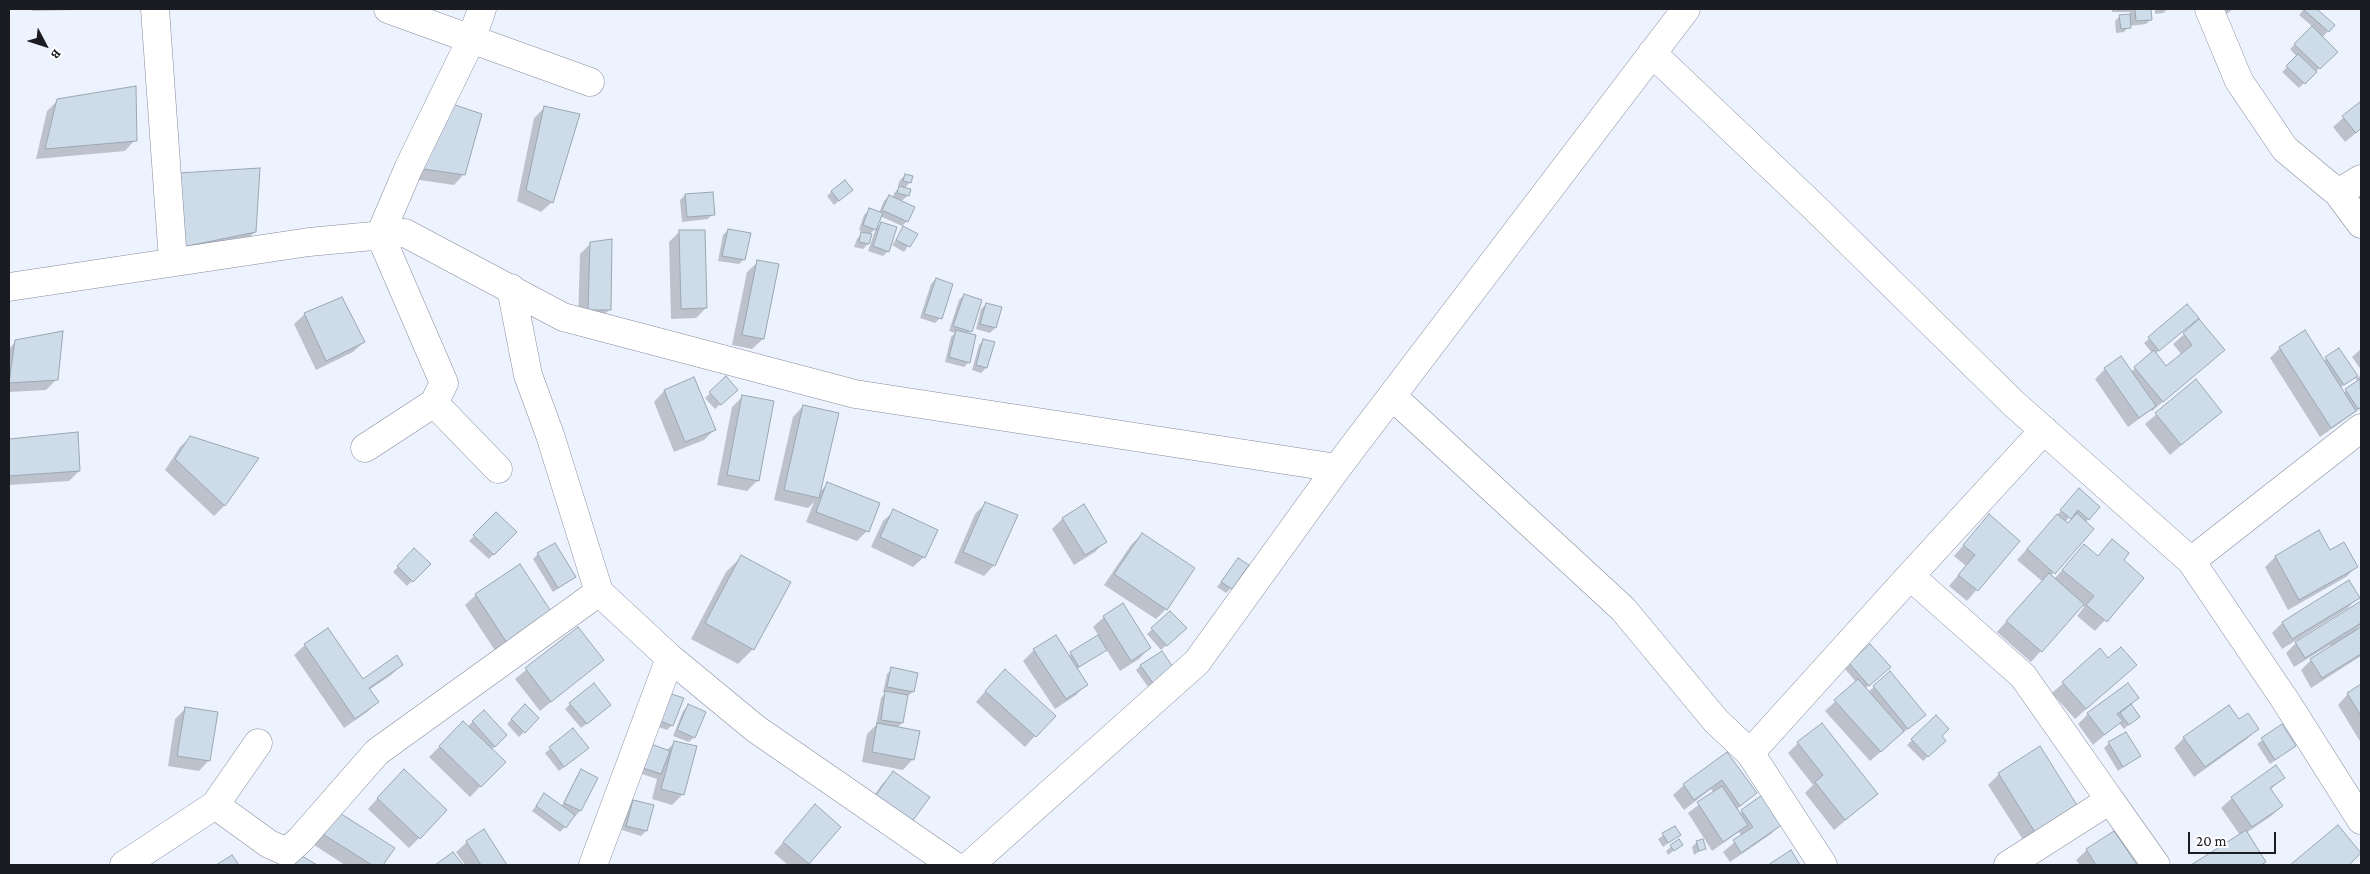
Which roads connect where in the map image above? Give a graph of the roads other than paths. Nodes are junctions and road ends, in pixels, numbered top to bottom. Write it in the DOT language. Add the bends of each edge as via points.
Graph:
graph roads {
  1 [pos="155,9"];
  2 [pos="388,9"];
  3 [pos="482,9"];
  4 [pos="1686,9"];
  5 [pos="2208,9"];
  6 [pos="471,40"];
  7 [pos="1652,53"];
  8 [pos="590,82"];
  9 [pos="2361,179"];
  10 [pos="2338,193"];
  11 [pos="2361,224"];
  12 [pos="380,235"];
  13 [pos="173,261"];
  14 [pos="9,287"];
  15 [pos="510,288"];
  16 [pos="1392,396"];
  17 [pos="434,403"];
  18 [pos="2361,428"];
  19 [pos="2044,430"];
  20 [pos="365,448"];
  21 [pos="1336,468"];
  22 [pos="498,469"];
  23 [pos="2191,561"];
  24 [pos="1910,576"];
  25 [pos="599,592"];
  26 [pos="670,658"];
  27 [pos="258,743"];
  28 [pos="1750,753"];
  29 [pos="2110,800"];
  30 [pos="215,805"];
  31 [pos="2361,819"];
  32 [pos="124,865"];
  33 [pos="593,865"];
  34 [pos="953,865"];
  35 [pos="970,865"];
  36 [pos="1823,865"];
  37 [pos="2008,865"];
  38 [pos="2156,865"];
  1 -- 13 [label="street"];
  2 -- 6 [label="street"];
  3 -- 6 [label="street"];
  4 -- 7 [label="street"];
  5 -- 10 [label="street" via="2238,81 2285,149"];
  6 -- 8 [label="street"];
  6 -- 12 [label="street"];
  7 -- 16 [label="street"];
  7 -- 19 [label="street"];
  9 -- 10 [label="street"];
  10 -- 11 [label="street"];
  12 -- 13 [label="street"];
  12 -- 15 [label="street" via="405,233"];
  12 -- 17 [label="street" via="444,383"];
  13 -- 14 [label="street"];
  15 -- 21 [label="street" via="563,317 855,394"];
  15 -- 25 [label="street" via="528,375"];
  16 -- 21 [label="street"];
  16 -- 28 [label="street" via="1623,609 1716,721"];
  17 -- 20 [label="street"];
  17 -- 22 [label="street"];
  18 -- 23 [label="street"];
  19 -- 23 [label="street"];
  19 -- 24 [label="street"];
  21 -- 35 [label="street" via="1197,662"];
  23 -- 31 [label="street"];
  24 -- 28 [label="street"];
  24 -- 29 [label="street" via="2023,676"];
  25 -- 26 [label="street"];
  25 -- 30 [label="street" via="376,752 287,852 269,844"];
  26 -- 33 [label="street"];
  26 -- 34 [label="street" via="756,729"];
  27 -- 30 [label="street"];
  28 -- 36 [label="street"];
  29 -- 37 [label="street"];
  29 -- 38 [label="street"];
  30 -- 32 [label="street"];
}
